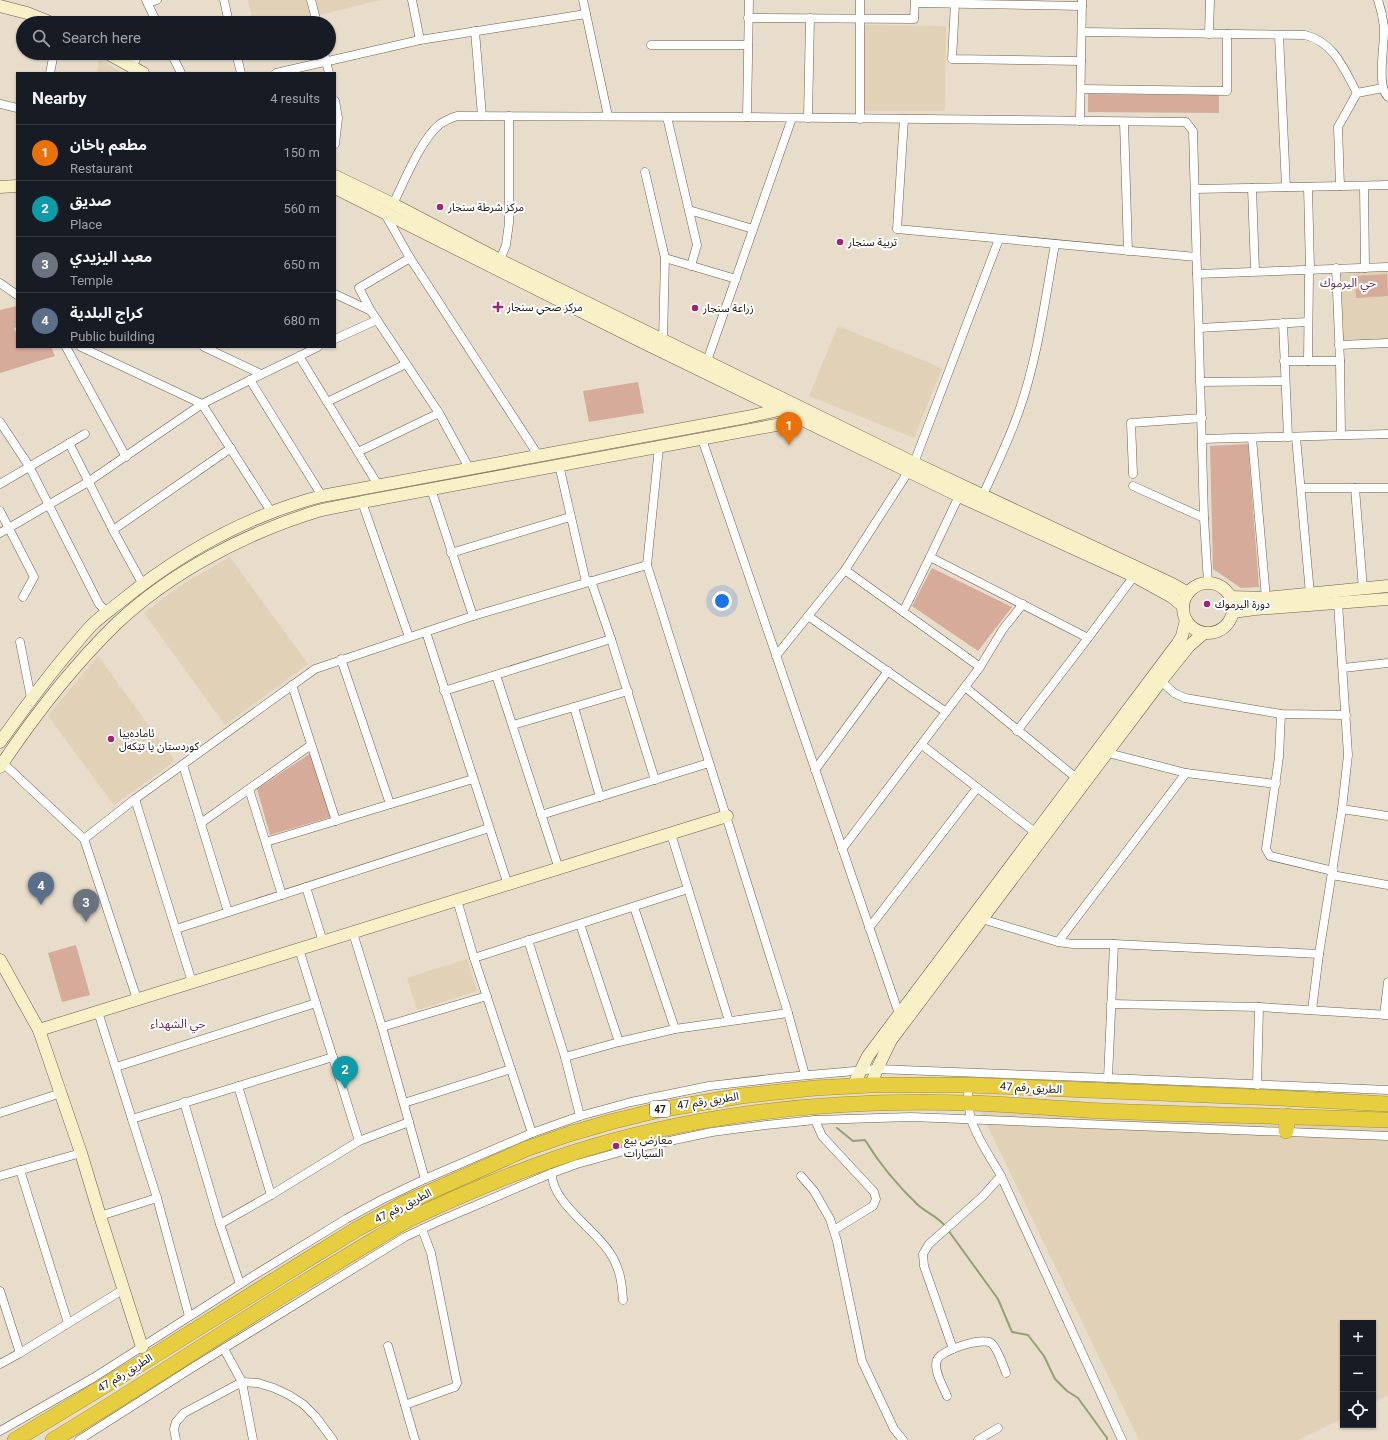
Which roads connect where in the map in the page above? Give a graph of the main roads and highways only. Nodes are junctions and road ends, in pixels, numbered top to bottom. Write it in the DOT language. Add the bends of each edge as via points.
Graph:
graph roads {
  1 [pos="1388,1104"];
  2 [pos="1388,1120"];
  3 [pos="405,1203"];
  4 [pos="417,1223"];
  5 [pos="15,1440"];
  6 [pos="53,1440"];
  1 -- 3 [label="highway, الطريق رقم 47 / 47" via="1031,1081 968,1085 787,1084 614,1120 481,1161"];
  2 -- 4 [label="highway, الطريق رقم 47 / 47" via="1287,1123 968,1103 829,1106 765,1118 671,1127 595,1146 520,1171"];
  3 -- 4 [label="highway"];
  3 -- 5 [label="highway, الطريق رقم 47 / 47" via="310,1258"];
  4 -- 6 [label="highway, الطريق رقم 47 / 47" via="317,1274 249,1326 160,1375"];
}
